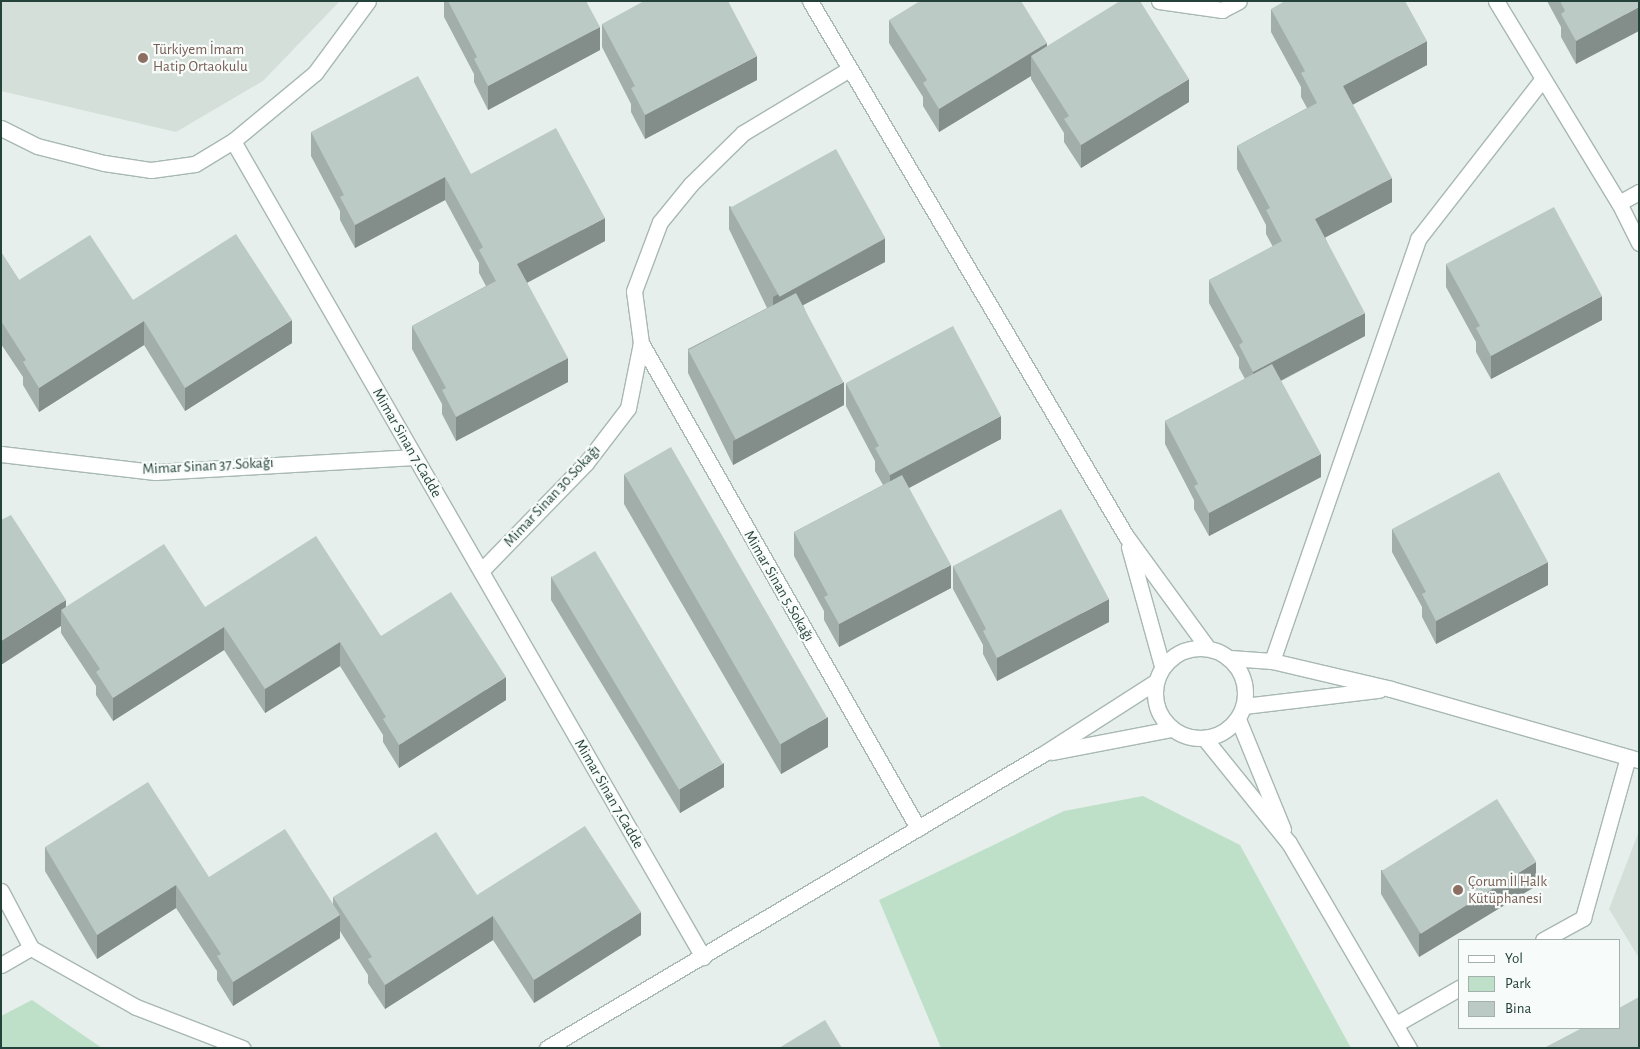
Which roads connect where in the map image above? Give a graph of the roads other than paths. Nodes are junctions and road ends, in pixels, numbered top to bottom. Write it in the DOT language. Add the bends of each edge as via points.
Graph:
graph roads {
  1 [pos="368,1"];
  2 [pos="810,1"];
  3 [pos="1159,1"];
  4 [pos="1239,1"];
  5 [pos="1496,1"];
  6 [pos="848,70"];
  7 [pos="1542,80"];
  8 [pos="1,128"];
  9 [pos="233,141"];
  10 [pos="1639,192"];
  11 [pos="1619,203"];
  12 [pos="1639,243"];
  13 [pos="641,343"];
  14 [pos="1,454"];
  15 [pos="415,457"];
  16 [pos="1126,536"];
  17 [pos="480,571"];
  18 [pos="1207,648"];
  19 [pos="1230,658"];
  20 [pos="1272,661"];
  21 [pos="1162,666"];
  22 [pos="1155,682"];
  23 [pos="1391,689"];
  24 [pos="1241,713"];
  25 [pos="1171,730"];
  26 [pos="1204,739"];
  27 [pos="1043,754"];
  28 [pos="1633,758"];
  29 [pos="918,828"];
  30 [pos="1289,844"];
  31 [pos="1,891"];
  32 [pos="1545,939"];
  33 [pos="31,948"];
  34 [pos="703,957"];
  35 [pos="1,965"];
  36 [pos="1458,989"];
  37 [pos="1396,1024"];
  38 [pos="242,1048"];
  39 [pos="547,1048"];
  40 [pos="1409,1048"];
  1 -- 9 [label="street" via="315,73"];
  2 -- 6 [label="street"];
  3 -- 4 [label="street" via="1222,10"];
  5 -- 7 [label="street"];
  6 -- 13 [label="street, Mimar Sinan 30.Sokağı" via="743,133 690,184 660,222 634,291"];
  6 -- 16 [label="street"];
  7 -- 11 [label="street"];
  7 -- 20 [label="street" via="1418,239"];
  8 -- 9 [label="street" via="37,146 104,163 150,170 195,164"];
  9 -- 15 [label="street, Mimar Sinan 7.Cadde"];
  10 -- 11 [label="street"];
  11 -- 12 [label="street"];
  13 -- 17 [label="street, Mimar Sinan 30.Sokağı" via="628,408 586,463"];
  13 -- 29 [label="street, Mimar Sinan 5.Sokağı"];
  14 -- 15 [label="street, Mimar Sinan 37.Sokağı" via="155,472"];
  15 -- 17 [label="street, Mimar Sinan 7.Cadde"];
  16 -- 18 [label="street"];
  16 -- 21 [label="street"];
  17 -- 34 [label="street, Mimar Sinan 7.Cadde"];
  18 -- 19 [label="street"];
  18 -- 21 [label="street" via="1182,650"];
  19 -- 20 [label="street"];
  19 -- 24 [label="street" via="1244,680"];
  20 -- 23 [label="street"];
  21 -- 22 [label="street"];
  22 -- 25 [label="street" via="1154,699 1160,716"];
  22 -- 27 [label="street"];
  23 -- 24 [label="street"];
  23 -- 28 [label="street"];
  24 -- 26 [label="street" via="1224,733"];
  24 -- 30 [label="street"];
  25 -- 26 [label="street" via="1187,738"];
  25 -- 27 [label="street"];
  26 -- 30 [label="street"];
  27 -- 29 [label="street"];
  28 -- 32 [label="street" via="1583,918"];
  29 -- 34 [label="street"];
  30 -- 37 [label="street"];
  31 -- 33 [label="street"];
  33 -- 35 [label="street"];
  33 -- 38 [label="street" via="136,1007"];
  34 -- 39 [label="street"];
  36 -- 37 [label="street"];
  37 -- 40 [label="street"];
}
